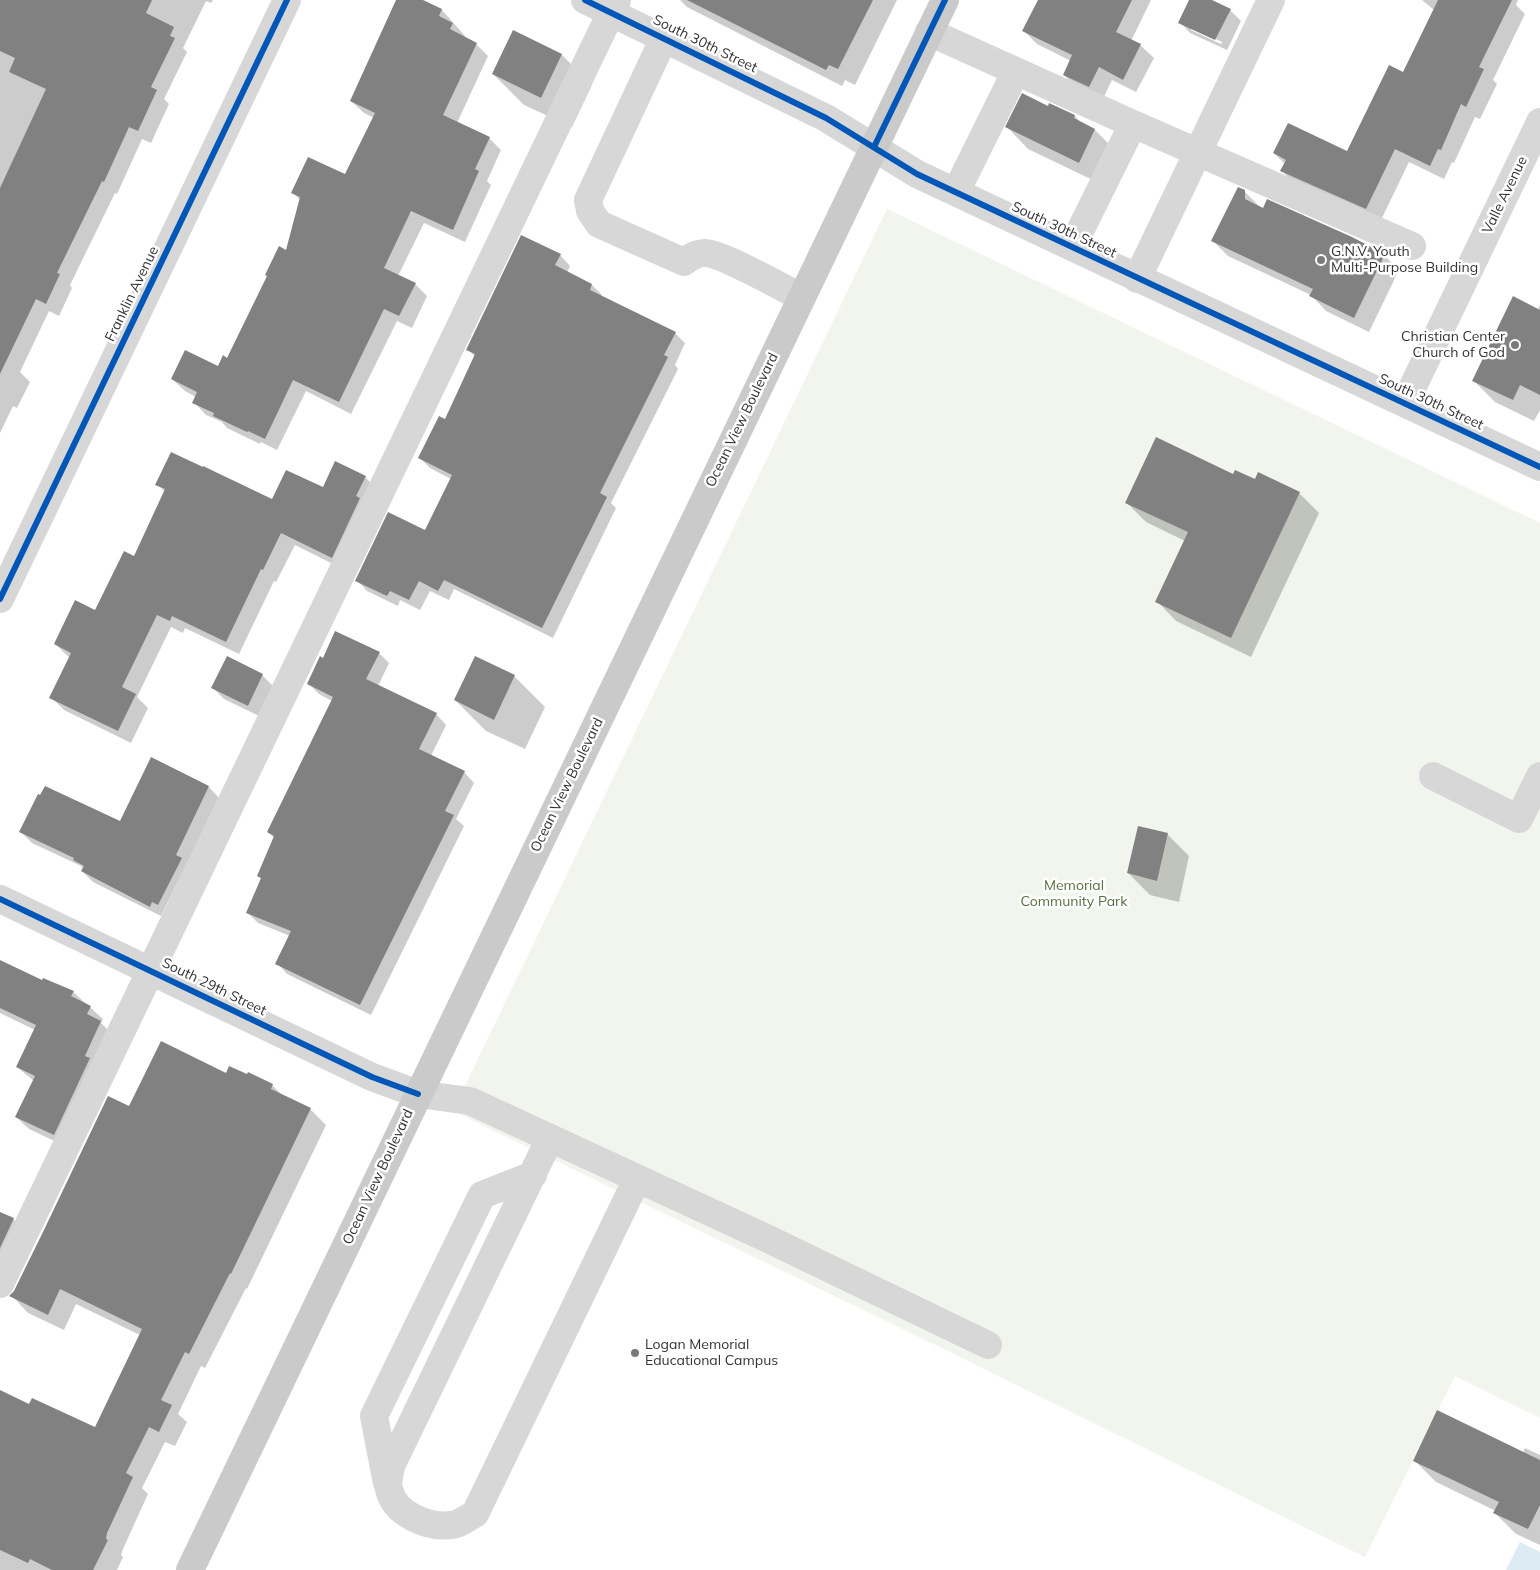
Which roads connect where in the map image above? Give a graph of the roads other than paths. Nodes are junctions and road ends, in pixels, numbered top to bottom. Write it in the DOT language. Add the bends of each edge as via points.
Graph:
graph roads {
  1 [pos="287,0"];
  2 [pos="585,0"];
  3 [pos="945,0"];
  4 [pos="1271,0"];
  5 [pos="614,6"];
  6 [pos="929,32"];
  7 [pos="664,38"];
  8 [pos="1016,71"];
  9 [pos="1540,122"];
  10 [pos="1133,124"];
  11 [pos="874,146"];
  12 [pos="1197,153"];
  13 [pos="956,192"];
  14 [pos="1412,246"];
  15 [pos="1072,248"];
  16 [pos="1137,279"];
  17 [pos="800,297"];
  18 [pos="1405,403"];
  19 [pos="1540,467"];
  20 [pos="0,599"];
  21 [pos="1433,776"];
  22 [pos="1540,776"];
  23 [pos="0,899"];
  24 [pos="151,970"];
  25 [pos="418,1094"];
  26 [pos="550,1138"];
  27 [pos="533,1175"];
  28 [pos="637,1178"];
  29 [pos="0,1284"];
  30 [pos="988,1345"];
  31 [pos="388,1489"];
  32 [pos="190,1570"];
  1 -- 20 [label="street, Franklin Avenue"];
  2 -- 5 [label="street, South 30th Street"];
  3 -- 6 [label="main road, Ocean View Boulevard"];
  4 -- 12 [label="street"];
  5 -- 7 [label="street, South 30th Street"];
  5 -- 24 [label="street"];
  6 -- 8 [label="street"];
  6 -- 11 [label="main road, Ocean View Boulevard"];
  7 -- 11 [label="street, South 30th Street" via="826,118"];
  7 -- 17 [label="street" via="588,200 590,211 599,224 684,262 706,253"];
  8 -- 10 [label="street"];
  8 -- 13 [label="street"];
  9 -- 18 [label="street, Valle Avenue"];
  10 -- 12 [label="street"];
  10 -- 15 [label="street"];
  11 -- 13 [label="street, South 30th Street" via="917,174"];
  11 -- 17 [label="main road, Ocean View Boulevard"];
  12 -- 14 [label="street"];
  12 -- 16 [label="street"];
  13 -- 15 [label="street, South 30th Street"];
  15 -- 16 [label="street, South 30th Street"];
  16 -- 18 [label="street, South 30th Street"];
  17 -- 25 [label="main road, Ocean View Boulevard"];
  18 -- 19 [label="street, South 30th Street"];
  21 -- 22 [label="street" via="1519,819"];
  23 -- 24 [label="street, South 29th Street"];
  24 -- 25 [label="street, South 29th Street" via="372,1077"];
  24 -- 29 [label="street"];
  25 -- 26 [label="street, South 29th Street" via="470,1101"];
  25 -- 32 [label="main road, Ocean View Boulevard"];
  26 -- 27 [label="street"];
  26 -- 28 [label="street, South 29th Street"];
  27 -- 31 [label="street" via="391,1466"];
  27 -- 31 [label="street" via="482,1195 374,1416"];
  28 -- 30 [label="street, South 29th Street"];
  28 -- 31 [label="street" via="475,1514 452,1526 432,1524 409,1516"];
}
